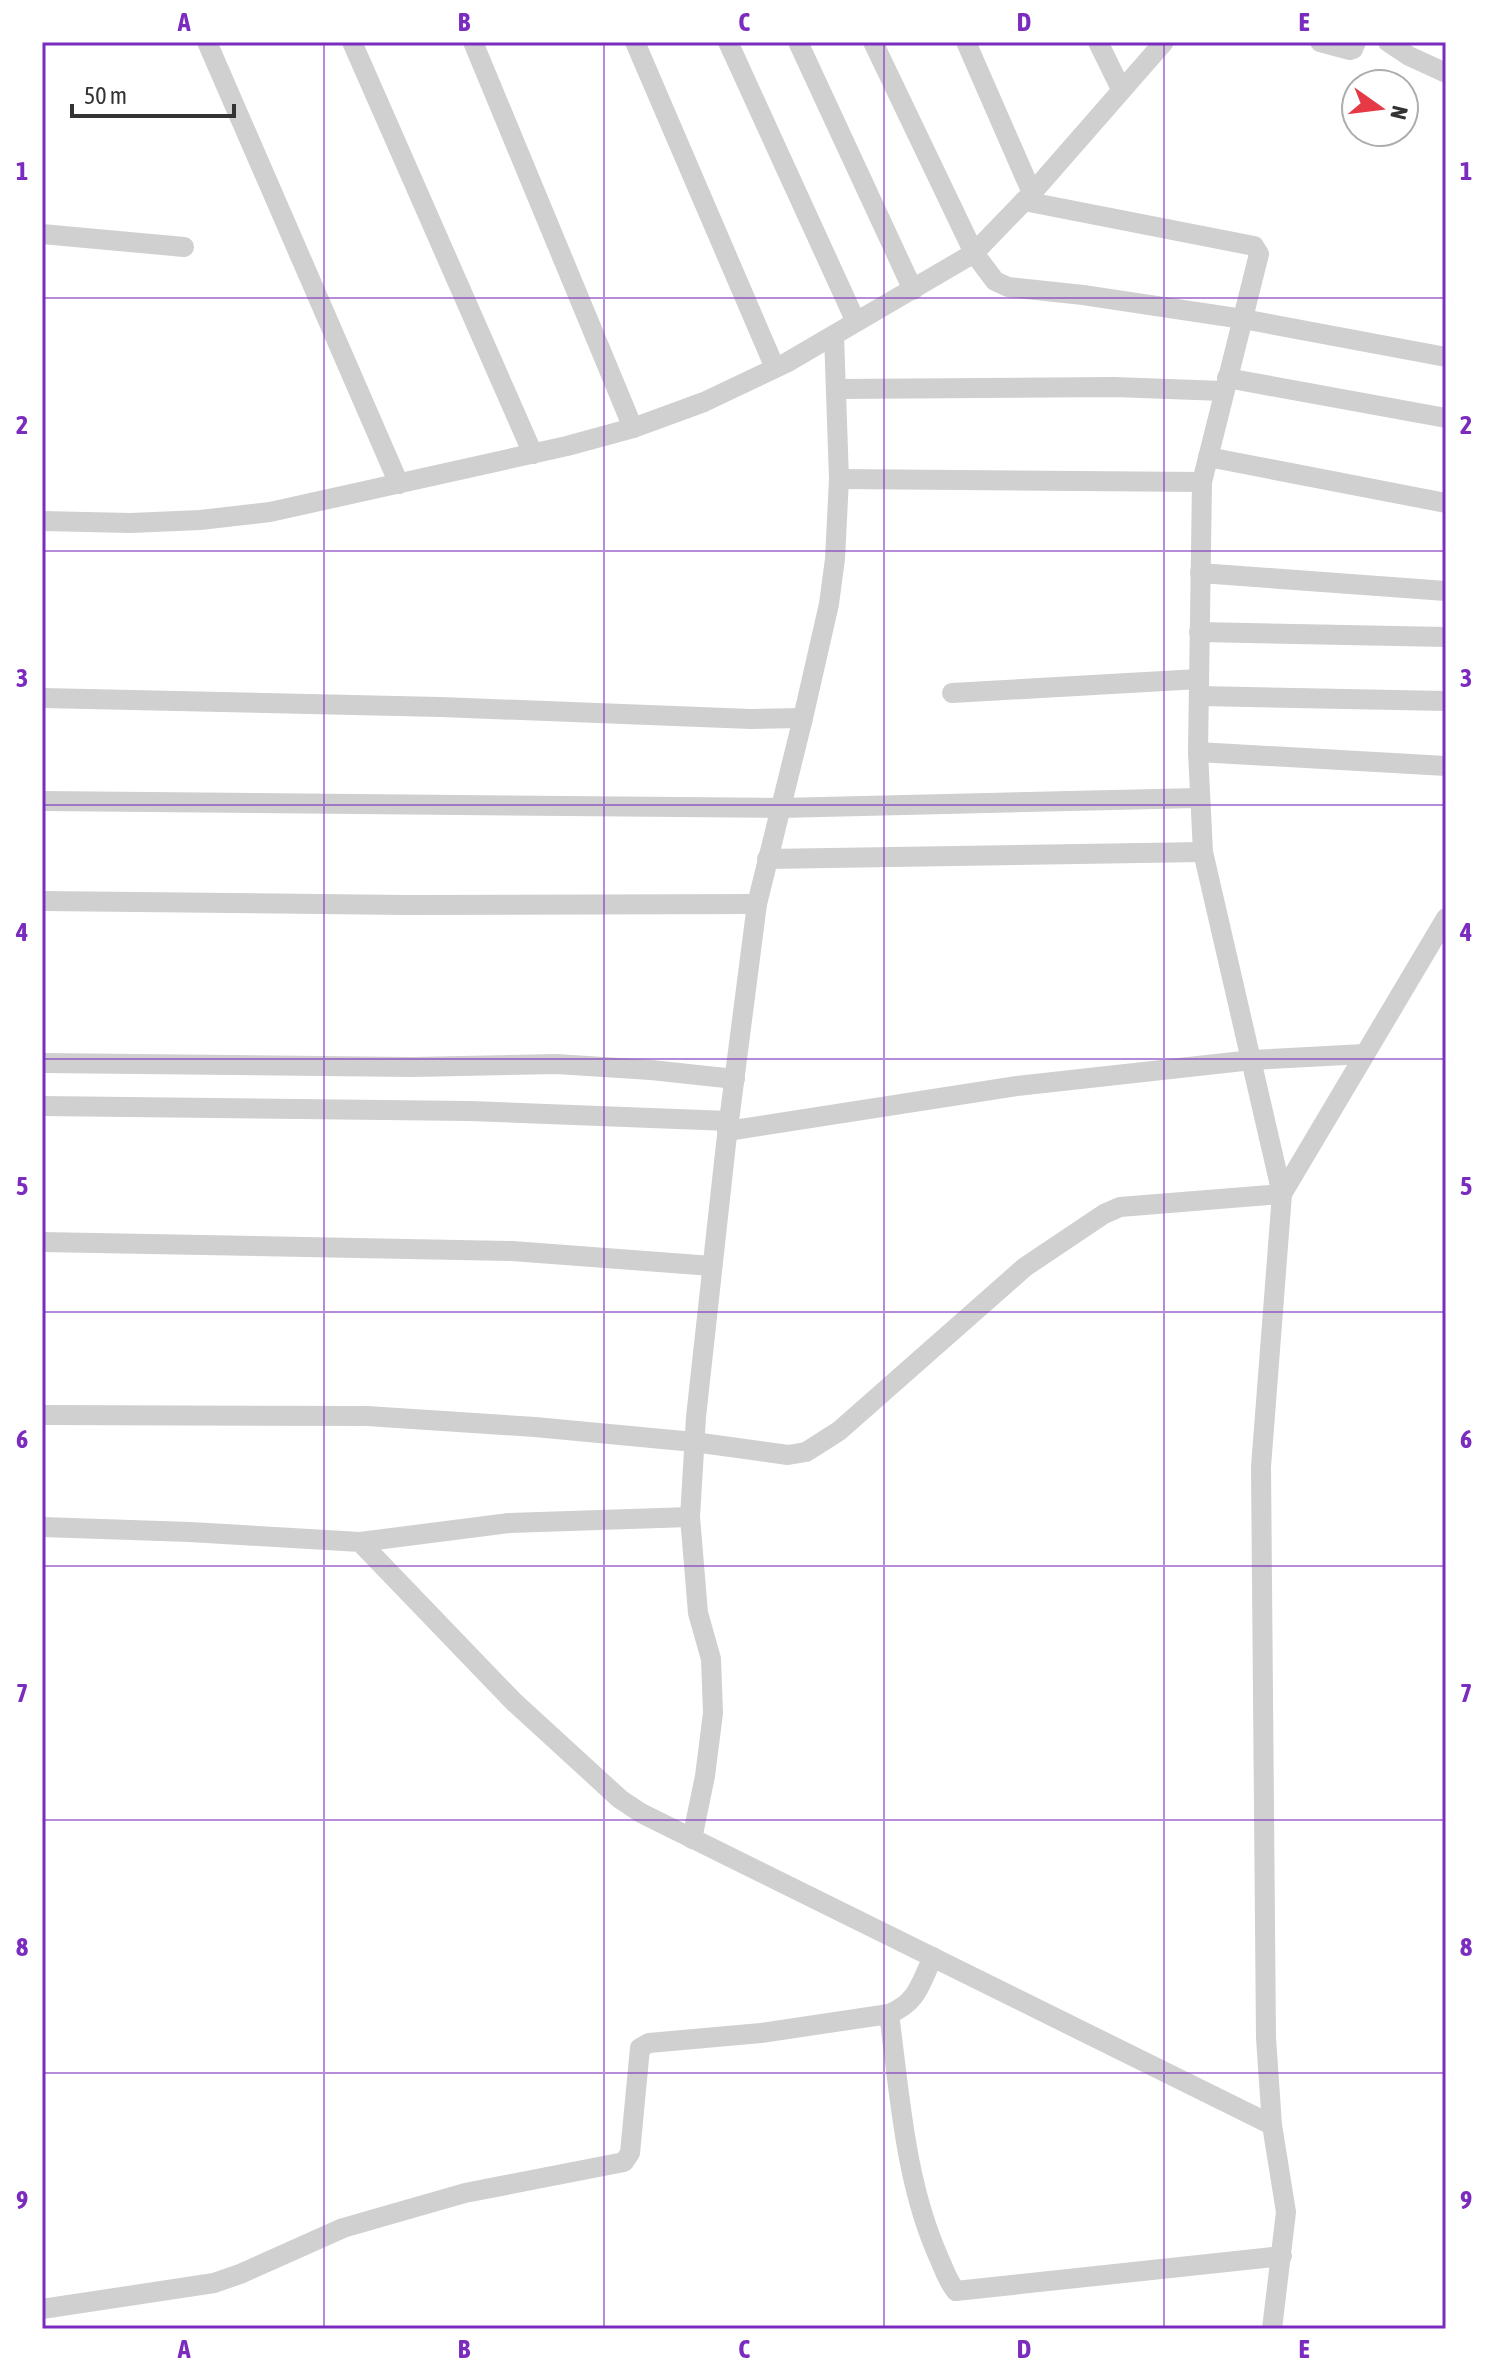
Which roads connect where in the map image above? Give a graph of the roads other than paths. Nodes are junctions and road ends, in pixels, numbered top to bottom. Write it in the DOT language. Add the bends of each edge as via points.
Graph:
graph roads {
  1 [pos="207,42"];
  2 [pos="352,42"];
  3 [pos="473,42"];
  4 [pos="635,42"];
  5 [pos="728,42"];
  6 [pos="798,42"];
  7 [pos="873,42"];
  8 [pos="966,42"];
  9 [pos="1098,42"];
  10 [pos="1164,42"];
  11 [pos="1320,42"];
  12 [pos="1356,42"];
  13 [pos="1388,42"];
  14 [pos="1446,73"];
  15 [pos="1121,89"];
  16 [pos="1028,197"];
  17 [pos="42,234"];
  18 [pos="184,247"];
  19 [pos="974,253"];
  20 [pos="913,290"];
  21 [pos="1243,319"];
  22 [pos="856,322"];
  23 [pos="834,335"];
  24 [pos="1446,357"];
  25 [pos="775,368"];
  26 [pos="1225,385"];
  27 [pos="838,389"];
  28 [pos="1446,418"];
  29 [pos="633,428"];
  30 [pos="533,454"];
  31 [pos="1208,457"];
  32 [pos="839,479"];
  33 [pos="1202,482"];
  34 [pos="399,484"];
  35 [pos="1446,503"];
  36 [pos="42,521"];
  37 [pos="1200,573"];
  38 [pos="1446,591"];
  39 [pos="1199,632"];
  40 [pos="1446,637"];
  41 [pos="1199,687"];
  42 [pos="952,693"];
  43 [pos="42,698"];
  44 [pos="1446,701"];
  45 [pos="803,718"];
  46 [pos="1198,752"];
  47 [pos="1446,766"];
  48 [pos="1198,798"];
  49 [pos="42,801"];
  50 [pos="780,808"];
  51 [pos="1203,852"];
  52 [pos="767,859"];
  53 [pos="42,901"];
  54 [pos="757,904"];
  55 [pos="1446,918"];
  56 [pos="1364,1054"];
  57 [pos="1252,1060"];
  58 [pos="42,1063"];
  59 [pos="735,1079"];
  60 [pos="42,1106"];
  61 [pos="728,1126"];
  62 [pos="1282,1194"];
  63 [pos="42,1242"];
  64 [pos="712,1266"];
  65 [pos="42,1415"];
  66 [pos="694,1442"];
  67 [pos="690,1517"];
  68 [pos="42,1527"];
  69 [pos="360,1542"];
  70 [pos="692,1839"];
  71 [pos="933,1957"];
  72 [pos="889,2014"];
  73 [pos="1272,2125"];
  74 [pos="1282,2256"];
  75 [pos="42,2309"];
  76 [pos="1272,2329"];
  1 -- 34 [label="street"];
  2 -- 30 [label="street"];
  3 -- 29 [label="street"];
  4 -- 25 [label="street"];
  5 -- 22 [label="street"];
  6 -- 20 [label="street"];
  7 -- 19 [label="street"];
  8 -- 16 [label="street"];
  9 -- 15 [label="street"];
  10 -- 15 [label="street"];
  11 -- 12 [label="street" via="1350,50"];
  13 -- 14 [label="street"];
  15 -- 16 [label="street"];
  16 -- 19 [label="street"];
  16 -- 21 [label="street" via="1254,246 1258,259"];
  17 -- 18 [label="street"];
  19 -- 20 [label="street"];
  19 -- 21 [label="street" via="995,281 1008,287"];
  20 -- 22 [label="street"];
  21 -- 24 [label="street"];
  21 -- 26 [label="street"];
  22 -- 23 [label="street"];
  23 -- 25 [label="street"];
  23 -- 27 [label="street"];
  25 -- 29 [label="street"];
  26 -- 27 [label="street"];
  26 -- 28 [label="street"];
  26 -- 31 [label="street"];
  27 -- 32 [label="street"];
  29 -- 30 [label="street"];
  30 -- 34 [label="street"];
  31 -- 33 [label="street"];
  31 -- 35 [label="street"];
  32 -- 33 [label="street"];
  32 -- 45 [label="street" via="829,604"];
  33 -- 37 [label="street"];
  34 -- 36 [label="street" via="270,512 200,520"];
  37 -- 38 [label="street"];
  37 -- 39 [label="street"];
  39 -- 40 [label="street"];
  39 -- 41 [label="street"];
  41 -- 42 [label="street"];
  41 -- 44 [label="street"];
  41 -- 46 [label="street"];
  43 -- 45 [label="street"];
  45 -- 50 [label="street"];
  46 -- 47 [label="street"];
  46 -- 48 [label="street"];
  48 -- 50 [label="street"];
  48 -- 51 [label="street"];
  49 -- 50 [label="street"];
  50 -- 52 [label="street"];
  51 -- 52 [label="street"];
  51 -- 57 [label="street"];
  52 -- 54 [label="street"];
  53 -- 54 [label="street"];
  54 -- 59 [label="street"];
  55 -- 56 [label="street"];
  56 -- 57 [label="street"];
  56 -- 62 [label="street"];
  57 -- 61 [label="street"];
  57 -- 62 [label="street"];
  58 -- 59 [label="street" via="556,1064"];
  59 -- 61 [label="street"];
  60 -- 61 [label="street" via="470,1111"];
  61 -- 64 [label="street"];
  62 -- 66 [label="street" via="1120,1207 1104,1214 1025,1267 839,1431 806,1452 788,1455"];
  62 -- 73 [label="street" via="1261,1467 1266,2038"];
  63 -- 64 [label="street" via="512,1251"];
  64 -- 66 [label="street"];
  65 -- 66 [label="street" via="367,1416"];
  66 -- 67 [label="street"];
  67 -- 69 [label="street" via="509,1523"];
  67 -- 70 [label="street" via="698,1613 713,1689 705,1776"];
  68 -- 69 [label="street"];
  69 -- 70 [label="street" via="514,1702 620,1799"];
  70 -- 71 [label="street"];
  71 -- 72 [label="street" via="912,2001"];
  71 -- 73 [label="street"];
  72 -- 74 [label="street" via="918,2199 956,2291"];
  72 -- 75 [label="street" via="640,2048 630,2153 624,2162 465,2193 343,2228 214,2283"];
  73 -- 74 [label="street" via="1286,2212"];
  74 -- 76 [label="street"];
}
